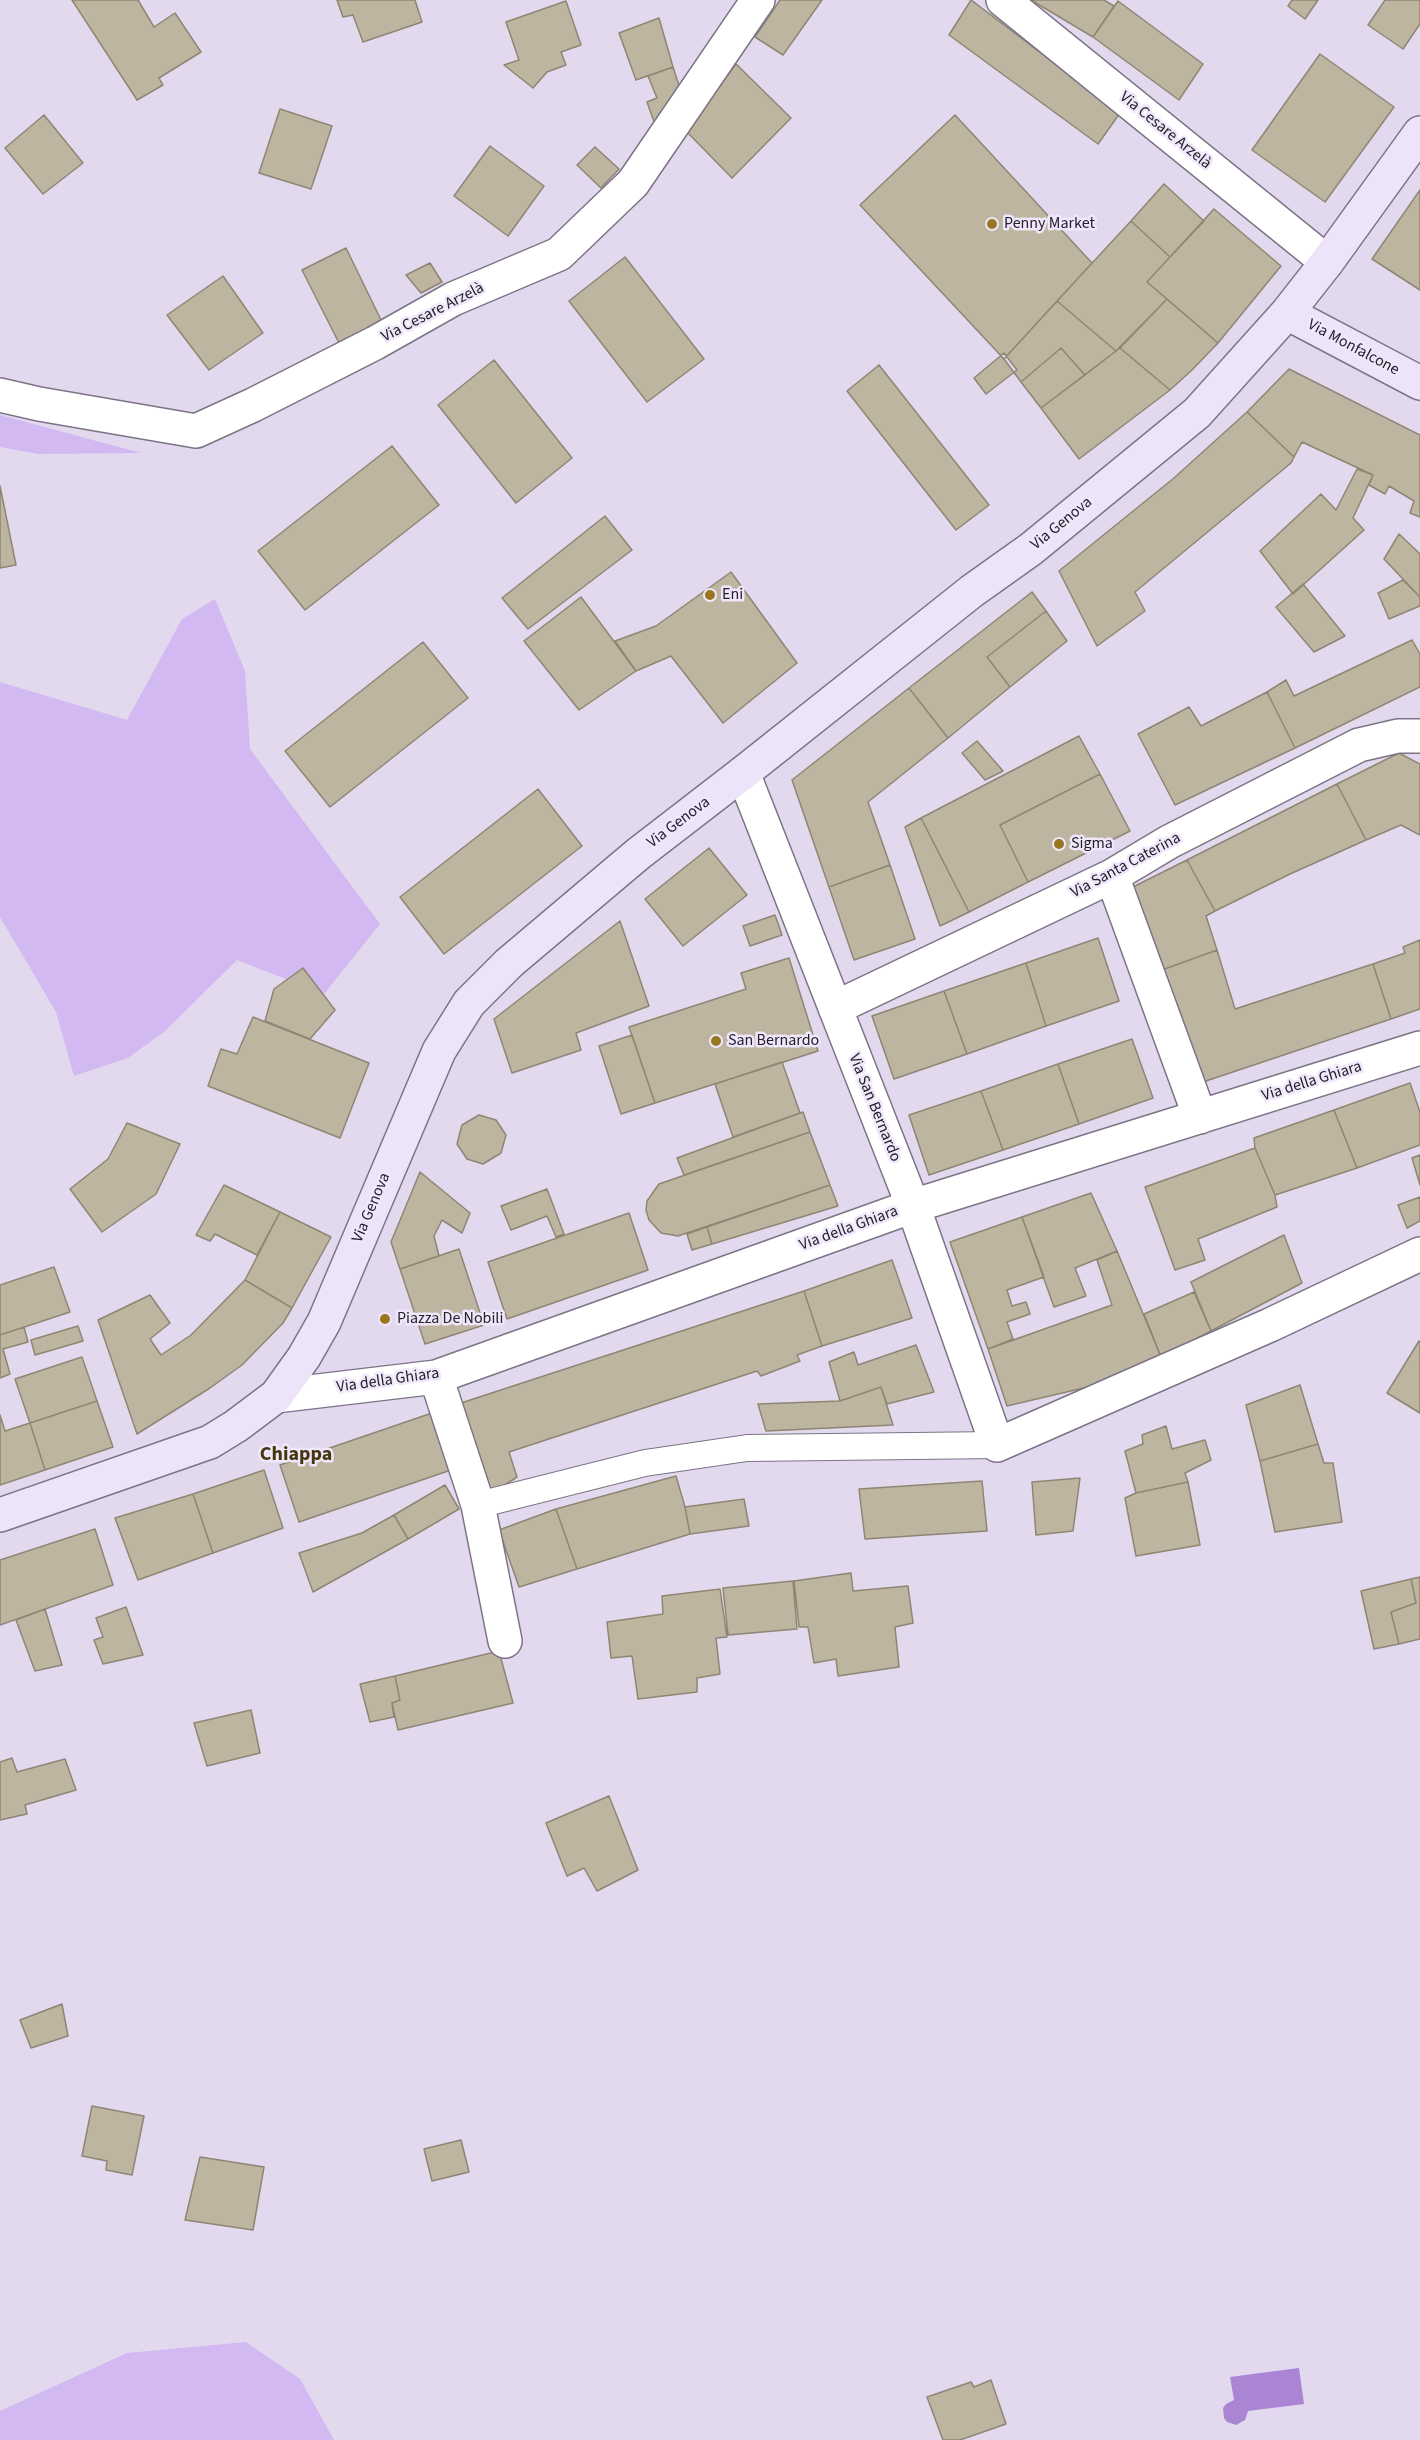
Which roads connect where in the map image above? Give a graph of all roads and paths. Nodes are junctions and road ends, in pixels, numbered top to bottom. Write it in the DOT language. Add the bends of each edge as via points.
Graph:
graph roads {
  1 [pos="758,0"];
  2 [pos="1004,0"];
  3 [pos="1420,133"];
  4 [pos="1327,261"];
  5 [pos="1287,313"];
  6 [pos="1420,383"];
  7 [pos="0,395"];
  8 [pos="1420,736"];
  9 [pos="743,773"];
  10 [pos="1112,876"];
  11 [pos="835,1008"];
  12 [pos="1419,1051"];
  13 [pos="1200,1117"];
  14 [pos="913,1206"];
  15 [pos="1420,1254"];
  16 [pos="436,1377"];
  17 [pos="276,1396"];
  18 [pos="997,1445"];
  19 [pos="478,1505"];
  20 [pos="0,1515"];
  21 [pos="505,1641"];
  1 -- 7 [label="street, Via Cesare Arzelà" via="633,183 559,254 453,299 375,343 196,431"];
  2 -- 4 [label="street, Via Cesare Arzelà"];
  3 -- 4 [label="main road, Via Genova"];
  4 -- 5 [label="main road, Via Genova"];
  5 -- 6 [label="main road, Via Monfalcone"];
  5 -- 9 [label="main road, Via Genova" via="1197,413 1031,549 972,591"];
  8 -- 10 [label="street, Via Santa Caterina" via="1398,736 1359,745 1169,842"];
  9 -- 11 [label="street, Via San Bernardo"];
  9 -- 17 [label="main road, Via Genova" via="638,854 509,963 469,1003 439,1051 324,1322"];
  10 -- 11 [label="street, Via Santa Caterina"];
  10 -- 13 [label="street"];
  11 -- 14 [label="street, Via San Bernardo"];
  12 -- 13 [label="street, Via della Ghiara"];
  13 -- 14 [label="street, Via della Ghiara"];
  14 -- 16 [label="street, Via della Ghiara"];
  14 -- 18 [label="street, Via San Bernardo"];
  15 -- 18 [label="street"];
  16 -- 17 [label="street, Via della Ghiara"];
  16 -- 19 [label="street"];
  17 -- 20 [label="main road, Via Genova" via="210,1442"];
  18 -- 19 [label="street" via="747,1448 645,1463"];
  19 -- 21 [label="street"];
}
